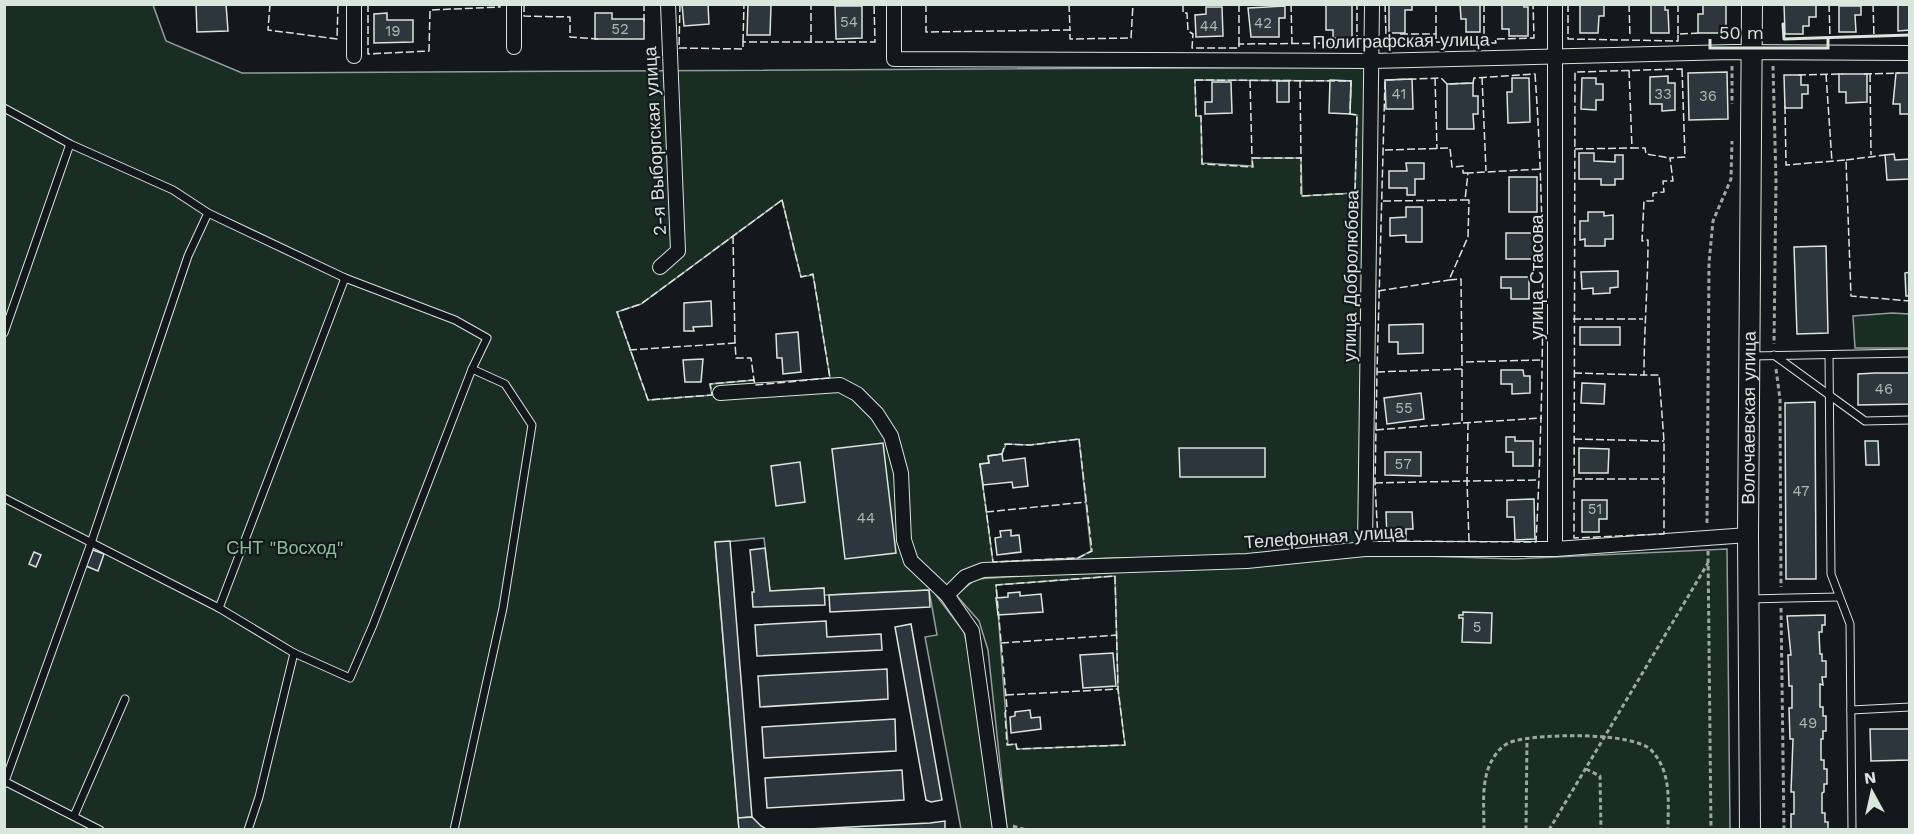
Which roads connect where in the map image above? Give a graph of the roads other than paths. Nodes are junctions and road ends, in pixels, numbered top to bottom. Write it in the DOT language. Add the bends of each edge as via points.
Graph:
graph roads {
  1 [pos="354,4"];
  2 [pos="514,4"];
  3 [pos="668,4"];
  4 [pos="894,4"];
  5 [pos="1372,4"];
  6 [pos="1555,4"];
  7 [pos="1752,4"];
  8 [pos="514,47"];
  9 [pos="1753,52"];
  10 [pos="1910,53"];
  11 [pos="354,56"];
  12 [pos="1555,56"];
  13 [pos="1371,61"];
  14 [pos="4,108"];
  15 [pos="70,144"];
  16 [pos="208,213"];
  17 [pos="660,267"];
  18 [pos="345,278"];
  19 [pos="4,333"];
  20 [pos="1910,353"];
  21 [pos="1774,355"];
  22 [pos="1829,355"];
  23 [pos="1749,356"];
  24 [pos="472,369"];
  25 [pos="720,393"];
  26 [pos="1829,396"];
  27 [pos="1910,420"];
  28 [pos="4,498"];
  29 [pos="1748,535"];
  30 [pos="91,543"];
  31 [pos="1365,549"];
  32 [pos="1555,549"];
  33 [pos="947,595"];
  34 [pos="1839,597"];
  35 [pos="1748,599"];
  36 [pos="219,609"];
  37 [pos="294,652"];
  38 [pos="125,699"];
  39 [pos="1910,707"];
  40 [pos="1851,710"];
  41 [pos="5,782"];
  42 [pos="74,816"];
  43 [pos="100,830"];
  44 [pos="248,830"];
  45 [pos="454,830"];
  46 [pos="1000,830"];
  47 [pos="1750,830"];
  48 [pos="1852,830"];
  1 -- 11 [label="street"];
  2 -- 8 [label="street"];
  3 -- 17 [label="street, 2-я Выборгская улица" via="678,251"];
  4 -- 13 [label="street, Полиграфская улица" via="894,59"];
  5 -- 13 [label="street, улица Добролюбова"];
  6 -- 12 [label="street, улица Стасова"];
  7 -- 9 [label="street, Волочаевская улица"];
  9 -- 10 [label="street, Полиграфская улица"];
  9 -- 12 [label="street, Полиграфская улица"];
  9 -- 23 [label="street, Волочаевская улица"];
  12 -- 13 [label="street, Полиграфская улица"];
  12 -- 32 [label="street, улица Стасова"];
  13 -- 31 [label="street, улица Добролюбова"];
  14 -- 15 [label="lane"];
  15 -- 16 [label="lane" via="173,190"];
  15 -- 19 [label="lane"];
  16 -- 18 [label="lane"];
  16 -- 30 [label="lane" via="188,256"];
  18 -- 24 [label="lane" via="455,320 487,338"];
  18 -- 36 [label="lane"];
  20 -- 22 [label="lane"];
  21 -- 22 [label="lane"];
  21 -- 23 [label="lane"];
  21 -- 26 [label="lane"];
  22 -- 26 [label="lane"];
  23 -- 29 [label="street, Волочаевская улица"];
  24 -- 37 [label="lane" via="350,678"];
  24 -- 45 [label="lane" via="505,384 532,425 503,608"];
  25 -- 33 [label="street" via="829,384 857,394 885,425 897,453 908,555"];
  26 -- 27 [label="lane" via="1865,421"];
  26 -- 34 [label="lane" via="1831,574"];
  28 -- 30 [label="lane"];
  29 -- 32 [label="street, Телефонная улица"];
  29 -- 35 [label="street, Волочаевская улица"];
  30 -- 36 [label="lane"];
  30 -- 41 [label="lane"];
  31 -- 32 [label="street, Телефонная улица"];
  31 -- 33 [label="street, Телефонная улица" via="1247,561 983,570 965,577"];
  33 -- 46 [label="street" via="968,622 975,642"];
  34 -- 35 [label="lane"];
  34 -- 40 [label="lane" via="1850,624"];
  35 -- 47 [label="street, Волочаевская улица"];
  36 -- 37 [label="lane"];
  37 -- 44 [label="lane"];
  38 -- 42 [label="lane"];
  39 -- 40 [label="lane"];
  40 -- 48 [label="lane"];
  41 -- 42 [label="lane"];
  42 -- 43 [label="lane"];
}
